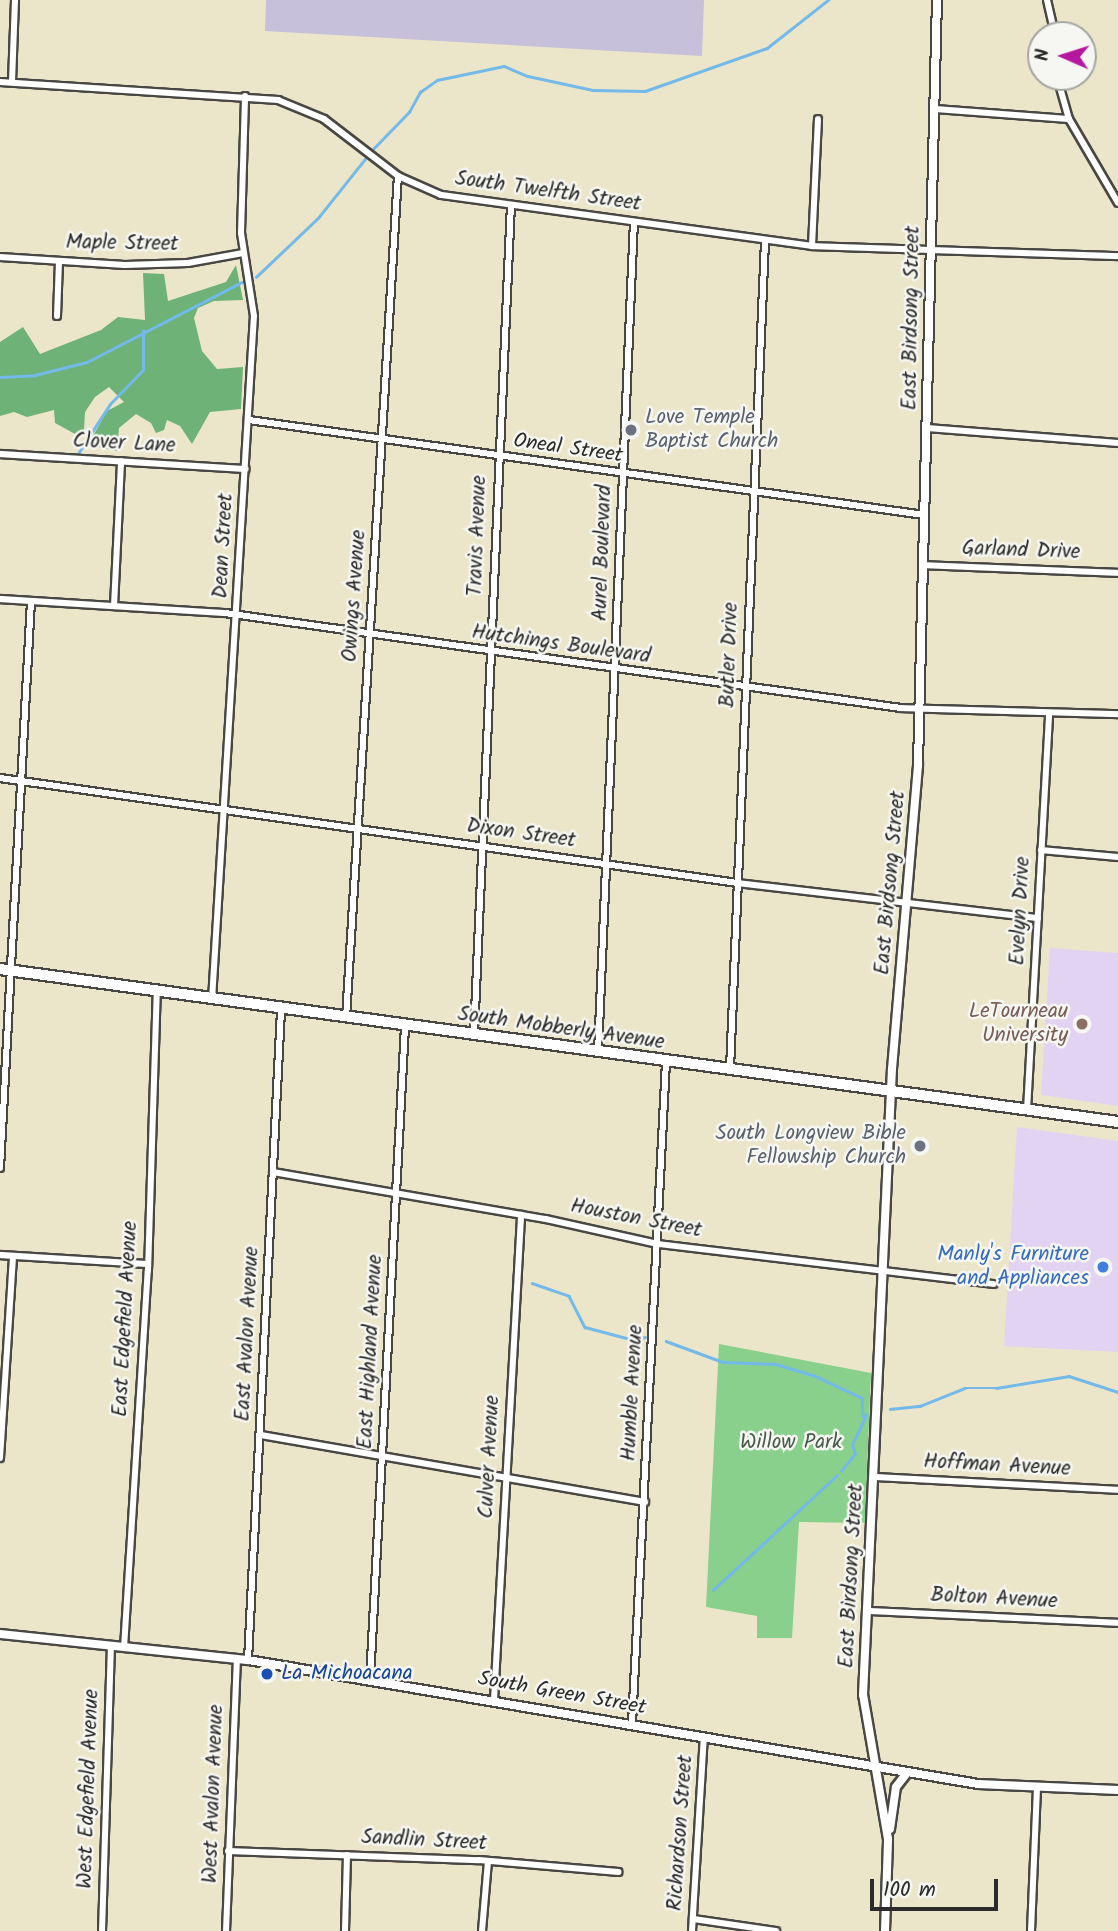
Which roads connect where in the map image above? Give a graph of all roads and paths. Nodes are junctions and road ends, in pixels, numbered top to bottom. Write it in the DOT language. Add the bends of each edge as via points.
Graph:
graph roads {
  1 [pos="15,0"];
  2 [pos="937,0"];
  3 [pos="1047,0"];
  4 [pos="1052,21"];
  5 [pos="0,82"];
  6 [pos="12,82"];
  7 [pos="1061,91"];
  8 [pos="245,96"];
  9 [pos="935,109"];
  10 [pos="818,119"];
  11 [pos="1069,119"];
  12 [pos="398,176"];
  13 [pos="1118,203"];
  14 [pos="511,205"];
  15 [pos="634,222"];
  16 [pos="765,241"];
  17 [pos="812,246"];
  18 [pos="931,247"];
  19 [pos="243,253"];
  20 [pos="1118,256"];
  21 [pos="0,257"];
  22 [pos="58,261"];
  23 [pos="57,316"];
  24 [pos="249,420"];
  25 [pos="927,428"];
  26 [pos="383,439"];
  27 [pos="1118,443"];
  28 [pos="0,454"];
  29 [pos="499,456"];
  30 [pos="121,461"];
  31 [pos="246,468"];
  32 [pos="624,475"];
  33 [pos="754,493"];
  34 [pos="924,515"];
  35 [pos="923,565"];
  36 [pos="1118,573"];
  37 [pos="0,599"];
  38 [pos="31,601"];
  39 [pos="114,606"];
  40 [pos="237,615"];
  41 [pos="370,636"];
  42 [pos="491,653"];
  43 [pos="615,670"];
  44 [pos="746,687"];
  45 [pos="920,709"];
  46 [pos="1049,714"];
  47 [pos="1118,714"];
  48 [pos="0,778"];
  49 [pos="21,782"];
  50 [pos="223,810"];
  51 [pos="358,829"];
  52 [pos="482,847"];
  53 [pos="1041,850"];
  54 [pos="1118,857"];
  55 [pos="607,864"];
  56 [pos="738,883"];
  57 [pos="907,903"];
  58 [pos="1038,918"];
  59 [pos="5,969"];
  60 [pos="157,992"];
  61 [pos="212,1000"];
  62 [pos="281,1010"];
  63 [pos="346,1019"];
  64 [pos="405,1027"];
  65 [pos="474,1037"];
  66 [pos="598,1054"];
  67 [pos="666,1062"];
  68 [pos="729,1071"];
  69 [pos="891,1093"];
  70 [pos="1027,1110"];
  71 [pos="1118,1122"];
  72 [pos="0,1168"];
  73 [pos="274,1172"];
  74 [pos="396,1194"];
  75 [pos="521,1215"];
  76 [pos="658,1244"];
  77 [pos="0,1255"];
  78 [pos="13,1257"];
  79 [pos="148,1264"];
  80 [pos="884,1271"];
  81 [pos="994,1284"];
  82 [pos="261,1435"];
  83 [pos="384,1456"];
  84 [pos="0,1458"];
  85 [pos="874,1477"];
  86 [pos="507,1479"];
  87 [pos="1118,1490"];
  88 [pos="645,1502"];
  89 [pos="868,1611"];
  90 [pos="1118,1623"];
  91 [pos="0,1634"];
  92 [pos="111,1647"];
  93 [pos="124,1648"];
  94 [pos="237,1658"];
  95 [pos="248,1660"];
  96 [pos="370,1679"];
  97 [pos="494,1700"];
  98 [pos="632,1724"];
  99 [pos="704,1737"];
  100 [pos="875,1768"];
  101 [pos="907,1773"];
  102 [pos="1037,1789"];
  103 [pos="1118,1790"];
  104 [pos="888,1839"];
  105 [pos="228,1851"];
  106 [pos="347,1855"];
  107 [pos="488,1861"];
  108 [pos="618,1872"];
  109 [pos="693,1919"];
  110 [pos="102,1931"];
  111 [pos="226,1931"];
  112 [pos="345,1931"];
  113 [pos="482,1931"];
  114 [pos="692,1931"];
  115 [pos="776,1931"];
  116 [pos="886,1931"];
  117 [pos="1031,1931"];
  1 -- 6 [label="street"];
  2 -- 9 [label="street, East Birdsong Street"];
  3 -- 4 [label="street"];
  5 -- 6 [label="street, South Twelfth Street"];
  6 -- 8 [label="street, South Twelfth Street"];
  7 -- 11 [label="street"];
  8 -- 12 [label="street, South Twelfth Street" via="278,100 312,113"];
  8 -- 19 [label="street, Dean Street"];
  9 -- 11 [label="street"];
  9 -- 18 [label="street, East Birdsong Street"];
  10 -- 17 [label="street"];
  11 -- 13 [label="street"];
  12 -- 14 [label="street, South Twelfth Street" via="441,195"];
  12 -- 26 [label="street, Owings Avenue"];
  14 -- 15 [label="street, South Twelfth Street"];
  14 -- 29 [label="street, Travis Avenue"];
  15 -- 16 [label="street, South Twelfth Street"];
  15 -- 32 [label="street, Aurel Boulevard"];
  16 -- 17 [label="street, South Twelfth Street"];
  16 -- 33 [label="street, Butler Drive"];
  17 -- 18 [label="street, South Twelfth Street"];
  18 -- 20 [label="street, South Twelfth Street"];
  18 -- 25 [label="street, East Birdsong Street"];
  19 -- 22 [label="street, Maple Street" via="188,263"];
  19 -- 24 [label="street, Dean Street" via="254,304"];
  21 -- 22 [label="street, Maple Street"];
  22 -- 23 [label="street"];
  24 -- 26 [label="street, Oneal Street"];
  24 -- 31 [label="street, Dean Street"];
  25 -- 27 [label="street"];
  25 -- 34 [label="street, East Birdsong Street"];
  26 -- 29 [label="street, Oneal Street"];
  26 -- 41 [label="street, Owings Avenue"];
  28 -- 30 [label="street, Clover Lane"];
  29 -- 32 [label="street, Oneal Street"];
  29 -- 42 [label="street, Travis Avenue"];
  30 -- 31 [label="street, Clover Lane"];
  30 -- 39 [label="street"];
  31 -- 40 [label="street, Dean Street"];
  32 -- 33 [label="street, Oneal Street"];
  32 -- 43 [label="street, Aurel Boulevard"];
  33 -- 34 [label="street, Oneal Street"];
  33 -- 44 [label="street, Butler Drive"];
  34 -- 35 [label="street, East Birdsong Street"];
  35 -- 36 [label="street, Garland Drive"];
  35 -- 45 [label="street, East Birdsong Street"];
  37 -- 38 [label="street, Hutchings Boulevard"];
  38 -- 39 [label="street, Hutchings Boulevard"];
  38 -- 49 [label="street"];
  39 -- 40 [label="street, Hutchings Boulevard"];
  40 -- 41 [label="street, Hutchings Boulevard"];
  40 -- 50 [label="street, Dean Street"];
  41 -- 42 [label="street, Hutchings Boulevard"];
  41 -- 51 [label="street, Owings Avenue"];
  42 -- 43 [label="street, Hutchings Boulevard"];
  42 -- 52 [label="street, Travis Avenue"];
  43 -- 44 [label="street, Hutchings Boulevard"];
  43 -- 55 [label="street, Aurel Boulevard"];
  44 -- 45 [label="street, Hutchings Boulevard"];
  44 -- 56 [label="street, Butler Drive"];
  45 -- 46 [label="street, Hutchings Boulevard"];
  45 -- 57 [label="street, East Birdsong Street"];
  46 -- 47 [label="street, Hutchings Boulevard"];
  46 -- 53 [label="street, Evelyn Drive"];
  48 -- 49 [label="street, Dixon Street"];
  49 -- 50 [label="street, Dixon Street"];
  49 -- 59 [label="street"];
  50 -- 51 [label="street, Dixon Street"];
  50 -- 61 [label="street, Dean Street"];
  51 -- 52 [label="street, Dixon Street"];
  51 -- 63 [label="street, Owings Avenue"];
  52 -- 55 [label="street, Dixon Street"];
  52 -- 65 [label="street, Travis Avenue"];
  53 -- 54 [label="street"];
  53 -- 58 [label="street, Evelyn Drive"];
  55 -- 56 [label="street, Dixon Street"];
  55 -- 66 [label="street, Aurel Boulevard"];
  56 -- 57 [label="street, Dixon Street"];
  56 -- 68 [label="street, Butler Drive"];
  57 -- 58 [label="street, Dixon Street"];
  57 -- 69 [label="street, East Birdsong Street"];
  58 -- 70 [label="street, Evelyn Drive"];
  59 -- 60 [label="main road, South Mobberly Avenue"];
  59 -- 72 [label="street"];
  60 -- 61 [label="main road, South Mobberly Avenue"];
  60 -- 79 [label="street, East Edgefield Avenue"];
  61 -- 62 [label="main road, South Mobberly Avenue"];
  62 -- 63 [label="main road, South Mobberly Avenue"];
  62 -- 73 [label="street, East Avalon Avenue"];
  63 -- 64 [label="main road, South Mobberly Avenue"];
  64 -- 65 [label="main road, South Mobberly Avenue"];
  64 -- 74 [label="street, East Highland Avenue"];
  65 -- 66 [label="main road, South Mobberly Avenue"];
  66 -- 67 [label="main road, South Mobberly Avenue"];
  67 -- 68 [label="main road, South Mobberly Avenue"];
  67 -- 76 [label="street, Humble Avenue"];
  68 -- 69 [label="main road, South Mobberly Avenue"];
  69 -- 70 [label="main road, South Mobberly Avenue"];
  69 -- 80 [label="street, East Birdsong Street"];
  70 -- 71 [label="main road, South Mobberly Avenue"];
  73 -- 74 [label="street, Houston Street"];
  73 -- 82 [label="street, East Avalon Avenue"];
  74 -- 75 [label="street, Houston Street"];
  74 -- 83 [label="street, East Highland Avenue"];
  75 -- 76 [label="street, Houston Street"];
  75 -- 86 [label="street, Culver Avenue"];
  76 -- 80 [label="street, Houston Street"];
  76 -- 88 [label="street, Humble Avenue"];
  77 -- 78 [label="street"];
  78 -- 79 [label="street"];
  78 -- 84 [label="street"];
  79 -- 93 [label="street, East Edgefield Avenue"];
  80 -- 81 [label="street, Houston Street"];
  80 -- 85 [label="street, East Birdsong Street"];
  82 -- 83 [label="street"];
  82 -- 95 [label="street, East Avalon Avenue"];
  83 -- 86 [label="street"];
  83 -- 96 [label="street, East Highland Avenue"];
  85 -- 87 [label="street, Hoffman Avenue"];
  85 -- 89 [label="street, East Birdsong Street"];
  86 -- 88 [label="street"];
  86 -- 97 [label="street, Culver Avenue"];
  88 -- 98 [label="street, Humble Avenue"];
  89 -- 90 [label="street, Bolton Avenue"];
  89 -- 100 [label="street, East Birdsong Street" via="863,1702"];
  91 -- 92 [label="street, South Green Street"];
  92 -- 93 [label="street, South Green Street"];
  92 -- 110 [label="street, West Edgefield Avenue"];
  93 -- 94 [label="street, South Green Street"];
  94 -- 95 [label="street, South Green Street"];
  94 -- 105 [label="street, West Avalon Avenue"];
  95 -- 96 [label="street, South Green Street"];
  96 -- 97 [label="street, South Green Street"];
  97 -- 98 [label="street, South Green Street"];
  98 -- 99 [label="street, South Green Street"];
  99 -- 100 [label="street, South Green Street"];
  99 -- 109 [label="street, Richardson Street"];
  100 -- 101 [label="street, South Green Street"];
  100 -- 104 [label="street, East Birdsong Street"];
  101 -- 102 [label="street, South Green Street"];
  101 -- 104 [label="street" via="894,1794"];
  102 -- 103 [label="street, South Green Street"];
  102 -- 117 [label="street"];
  104 -- 116 [label="street"];
  105 -- 106 [label="street, Sandlin Street"];
  105 -- 111 [label="street, West Avalon Avenue"];
  106 -- 107 [label="street, Sandlin Street"];
  106 -- 112 [label="street"];
  107 -- 108 [label="street, Sandlin Street"];
  107 -- 113 [label="street"];
  109 -- 114 [label="street, Richardson Street"];
  109 -- 115 [label="street"];
}
